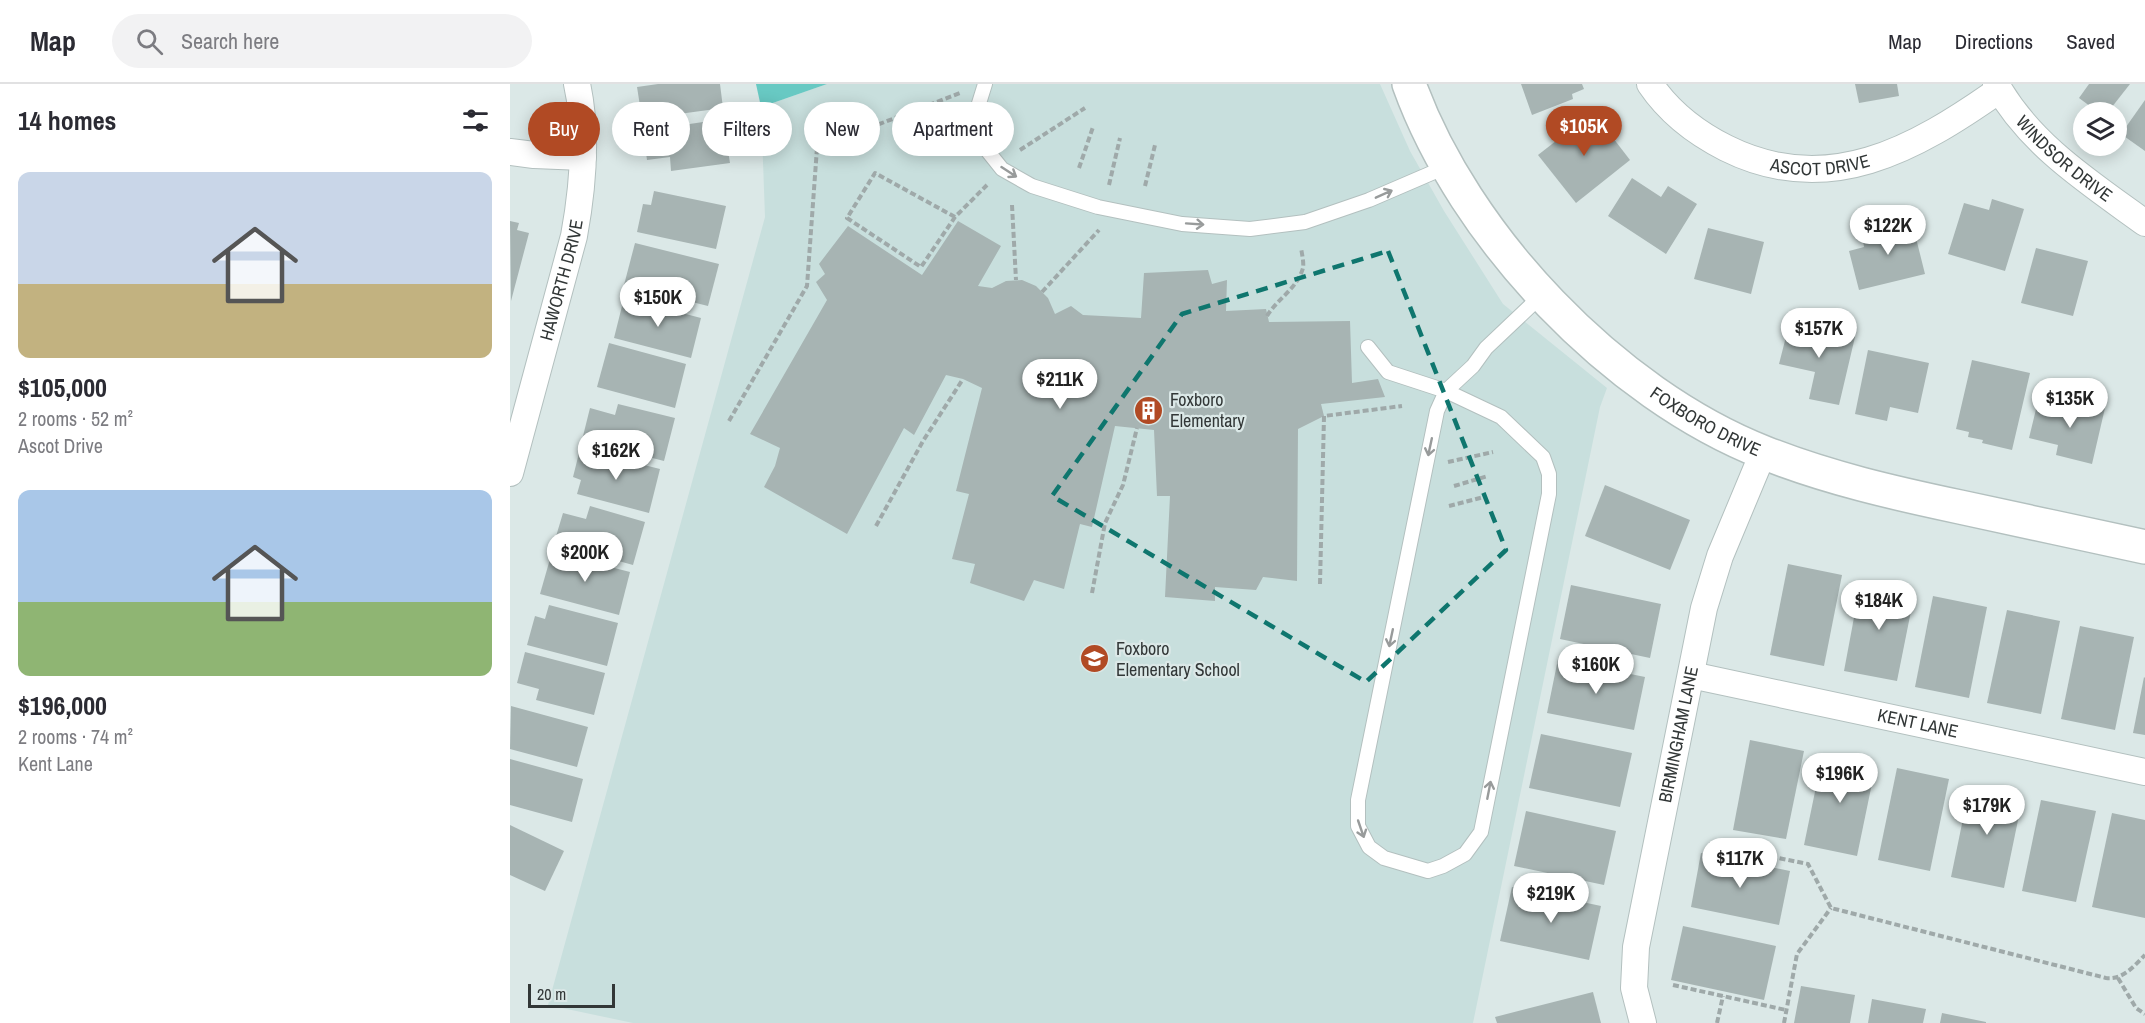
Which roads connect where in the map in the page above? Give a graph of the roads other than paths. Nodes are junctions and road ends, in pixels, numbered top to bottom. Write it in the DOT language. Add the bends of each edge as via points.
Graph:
graph roads {
  1 [pos="577,84"];
  2 [pos="985,84"];
  3 [pos="1409,84"];
  4 [pos="1650,84"];
  5 [pos="1998,87"];
  6 [pos="510,152"];
  7 [pos="583,157"];
  8 [pos="1448,166"];
  9 [pos="2145,223"];
  10 [pos="1543,294"];
  11 [pos="1368,347"];
  12 [pos="1446,391"];
  13 [pos="1763,453"];
  14 [pos="510,472"];
  15 [pos="2145,547"];
  16 [pos="1691,675"];
  17 [pos="2145,772"];
  18 [pos="1643,1023"];
  1 -- 7 [label="street, HAWORTH DRIVE"];
  2 -- 8 [label="lane, one-way" via="976,113 986,149 1002,169 1032,186 1098,207 1182,224 1250,229 1305,222 1370,200"];
  3 -- 8 [label="street, FOXBORO DRIVE"];
  4 -- 5 [label="street, ASCOT DRIVE" via="1669,108 1712,141 1761,162 1811,170 1866,163 1916,143"];
  5 -- 9 [label="street, WINDSOR DRIVE" via="2055,156"];
  6 -- 7 [label="street"];
  7 -- 14 [label="street, HAWORTH DRIVE" via="574,236"];
  8 -- 10 [label="street, FOXBORO DRIVE" via="1481,218"];
  10 -- 12 [label="lane"];
  10 -- 13 [label="street, FOXBORO DRIVE" via="1602,352 1649,388 1701,422"];
  11 -- 12 [label="lane" via="1388,372"];
  12 -- 12 [label="lane, one-way" via="1437,411 1358,800 1358,826 1369,847 1384,858 1428,871 1465,854 1481,832 1549,494 1549,474 1543,457 1501,417"];
  13 -- 15 [label="street, FOXBORO DRIVE" via="1872,488"];
  13 -- 16 [label="street, BIRMINGHAM LANE" via="1712,580"];
  16 -- 17 [label="street, KENT LANE"];
  16 -- 18 [label="street, BIRMINGHAM LANE" via="1636,947 1634,988"];
}
